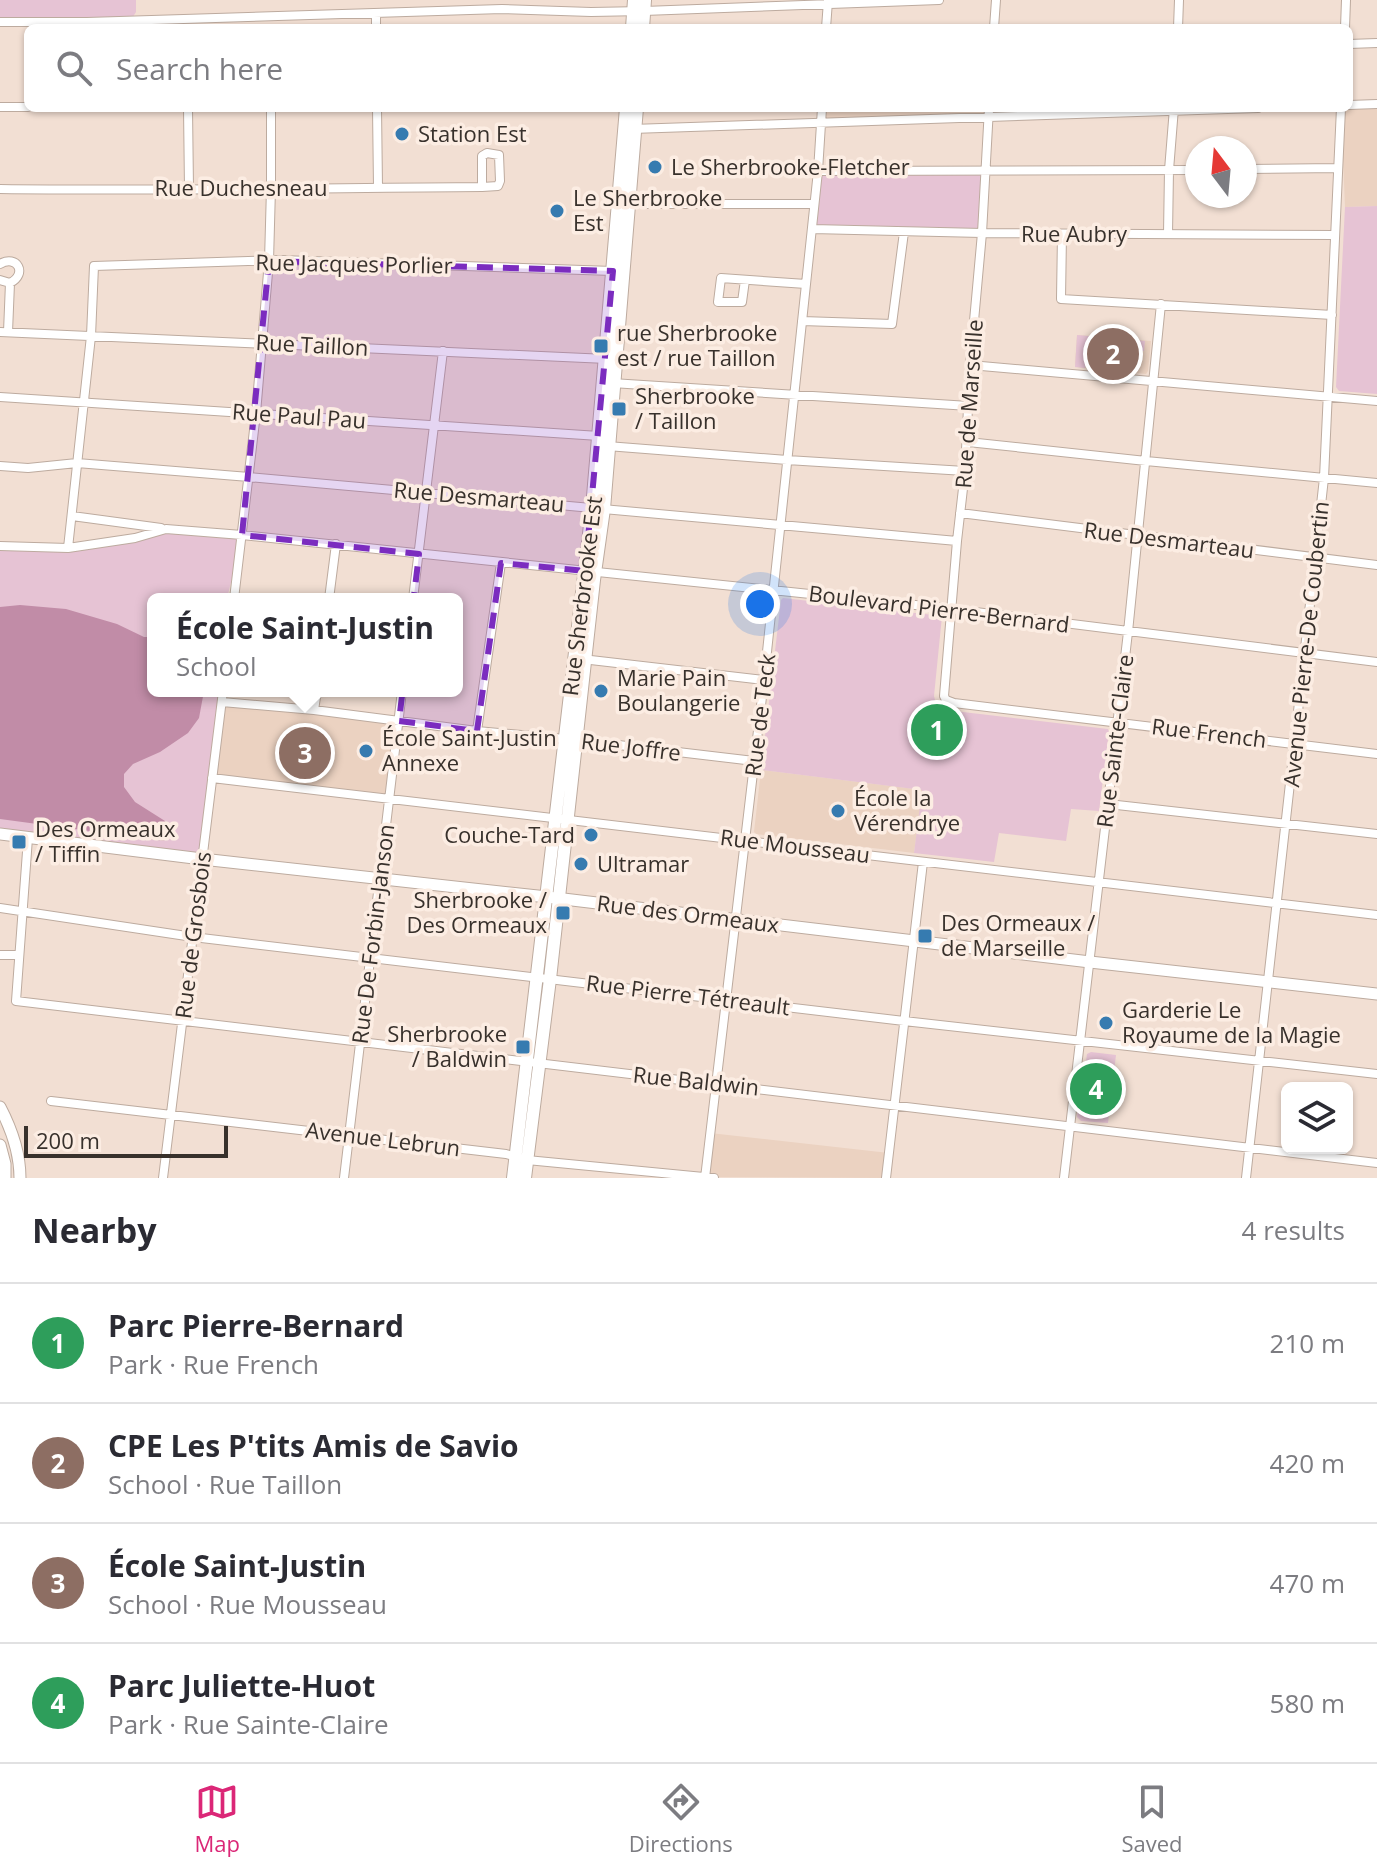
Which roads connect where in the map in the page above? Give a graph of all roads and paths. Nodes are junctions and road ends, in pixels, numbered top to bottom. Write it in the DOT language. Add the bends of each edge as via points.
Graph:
graph roads {
  1 [pos="939,0"];
  2 [pos="996,0"];
  3 [pos="1179,0"];
  4 [pos="1346,0"];
  5 [pos="828,2"];
  6 [pos="639,5"];
  7 [pos="376,13"];
  8 [pos="0,22"];
  9 [pos="187,23"];
  10 [pos="376,24"];
  11 [pos="826,24"];
  12 [pos="994,24"];
  13 [pos="1178,24"];
  14 [pos="1345,24"];
  15 [pos="1377,43"];
  16 [pos="1353,44"];
  17 [pos="1377,104"];
  18 [pos="1353,105"];
  19 [pos="0,107"];
  20 [pos="24,107"];
  21 [pos="188,112"];
  22 [pos="271,112"];
  23 [pos="377,112"];
  24 [pos="627,112"];
  25 [pos="636,112"];
  26 [pos="822,112"];
  27 [pos="989,112"];
  28 [pos="1174,112"];
  29 [pos="1341,112"];
  30 [pos="821,122"];
  31 [pos="630,129"];
  32 [pos="1338,168"];
  33 [pos="1257,169"];
  34 [pos="986,170"];
  35 [pos="1169,170"];
  36 [pos="1185,170"];
  37 [pos="818,171"];
  38 [pos="378,187"];
  39 [pos="482,187"];
  40 [pos="271,188"];
  41 [pos="0,189"];
  42 [pos="189,189"];
  43 [pos="624,204"];
  44 [pos="814,204"];
  45 [pos="812,229"];
  46 [pos="904,232"];
  47 [pos="982,233"];
  48 [pos="1062,234"];
  49 [pos="1168,234"];
  50 [pos="1335,235"];
  51 [pos="269,261"];
  52 [pos="0,264"];
  53 [pos="613,271"];
  54 [pos="0,280"];
  55 [pos="745,280"];
  56 [pos="10,283"];
  57 [pos="806,284"];
  58 [pos="1161,304"];
  59 [pos="1332,315"];
  60 [pos="802,321"];
  61 [pos="4,332"];
  62 [pos="91,336"];
  63 [pos="261,343"];
  64 [pos="443,351"];
  65 [pos="610,359"];
  66 [pos="970,365"];
  67 [pos="1154,382"];
  68 [pos="609,383"];
  69 [pos="794,394"];
  70 [pos="0,397"];
  71 [pos="1328,397"];
  72 [pos="1377,401"];
  73 [pos="84,403"];
  74 [pos="969,406"];
  75 [pos="256,413"];
  76 [pos="434,426"];
  77 [pos="602,442"];
  78 [pos="968,442"];
  79 [pos="787,460"];
  80 [pos="1146,461"];
  81 [pos="77,463"];
  82 [pos="0,466"];
  83 [pos="965,471"];
  84 [pos="249,477"];
  85 [pos="1324,478"];
  86 [pos="1377,483"];
  87 [pos="426,492"];
  88 [pos="598,508"];
  89 [pos="960,513"];
  90 [pos="72,516"];
  91 [pos="780,524"];
  92 [pos="166,529"];
  93 [pos="242,535"];
  94 [pos="1139,536"];
  95 [pos="957,541"];
  96 [pos="336,544"];
  97 [pos="0,546"];
  98 [pos="68,548"];
  99 [pos="419,554"];
  100 [pos="1315,559"];
  101 [pos="501,563"];
  102 [pos="1377,565"];
  103 [pos="590,572"];
  104 [pos="774,590"];
  105 [pos="235,593"];
  106 [pos="330,593"];
  107 [pos="414,593"];
  108 [pos="951,609"];
  109 [pos="1128,632"];
  110 [pos="1305,654"];
  111 [pos="580,659"];
  112 [pos="1377,662"];
  113 [pos="764,680"];
  114 [pos="222,697"];
  115 [pos="316,697"];
  116 [pos="401,697"];
  117 [pos="946,700"];
  118 [pos="222,702"];
  119 [pos="314,710"];
  120 [pos="399,721"];
  121 [pos="1117,722"];
  122 [pos="477,731"];
  123 [pos="570,740"];
  124 [pos="1295,743"];
  125 [pos="1377,754"];
  126 [pos="754,761"];
  127 [pos="212,778"];
  128 [pos="390,798"];
  129 [pos="1108,804"];
  130 [pos="562,819"];
  131 [pos="1285,825"];
  132 [pos="0,834"];
  133 [pos="1377,834"];
  134 [pos="28,838"];
  135 [pos="745,840"];
  136 [pos="202,859"];
  137 [pos="923,862"];
  138 [pos="380,879"];
  139 [pos="1099,883"];
  140 [pos="553,898"];
  141 [pos="1277,904"];
  142 [pos="0,908"];
  143 [pos="22,912"];
  144 [pos="1377,915"];
  145 [pos="735,920"];
  146 [pos="193,937"];
  147 [pos="913,941"];
  148 [pos="0,955"];
  149 [pos="19,955"];
  150 [pos="370,958"];
  151 [pos="1090,962"];
  152 [pos="543,978"];
  153 [pos="1267,983"];
  154 [pos="1377,994"];
  155 [pos="726,999"];
  156 [pos="183,1021"];
  157 [pos="904,1021"];
  158 [pos="1079,1040"];
  159 [pos="360,1042"];
  160 [pos="1259,1060"];
  161 [pos="533,1063"];
  162 [pos="1377,1074"];
  163 [pos="716,1083"];
  164 [pos="51,1101"];
  165 [pos="894,1104"];
  166 [pos="0,1107"];
  167 [pos="171,1115"];
  168 [pos="1070,1125"];
  169 [pos="349,1135"];
  170 [pos="0,1145"];
  171 [pos="1249,1147"];
  172 [pos="521,1158"];
  173 [pos="1377,1163"];
  174 [pos="5,1178"];
  175 [pos="20,1178"];
  176 [pos="163,1178"];
  177 [pos="344,1178"];
  178 [pos="513,1178"];
  179 [pos="525,1178"];
  180 [pos="705,1178"];
  181 [pos="714,1178"];
  182 [pos="886,1178"];
  183 [pos="1064,1178"];
  184 [pos="1246,1178"];
  1 -- 5 [label="street"];
  2 -- 12 [label="street"];
  3 -- 13 [label="street"];
  4 -- 14 [label="street"];
  5 -- 6 [label="street"];
  5 -- 11 [label="street"];
  6 -- 7 [label="street" via="591,12"];
  7 -- 9 [label="street"];
  7 -- 10 [label="street"];
  8 -- 9 [label="street"];
  15 -- 16 [label="street"];
  17 -- 18 [label="street"];
  19 -- 20 [label="street"];
  21 -- 42 [label="street"];
  22 -- 40 [label="street"];
  23 -- 38 [label="street"];
  24 -- 31 [label="main road, Rue Sherbrooke Est"];
  25 -- 31 [label="main road, Rue Sherbrooke Est"];
  26 -- 30 [label="street, Rue de Teck"];
  27 -- 30 [label="street"];
  27 -- 34 [label="street, Rue de Marseille"];
  28 -- 35 [label="street"];
  29 -- 32 [label="street, Avenue Pierre-De Coubertin"];
  30 -- 31 [label="street"];
  30 -- 37 [label="street, Rue de Teck"];
  31 -- 43 [label="main road, Rue Sherbrooke Est"];
  32 -- 33 [label="street"];
  32 -- 50 [label="street, Avenue Pierre-De Coubertin"];
  34 -- 35 [label="street"];
  34 -- 37 [label="street"];
  34 -- 47 [label="street, Rue de Marseille"];
  35 -- 36 [label="street"];
  35 -- 49 [label="street"];
  37 -- 44 [label="street, Rue de Teck"];
  38 -- 39 [label="street, Rue Duchesneau"];
  38 -- 40 [label="street, Rue Duchesneau"];
  40 -- 42 [label="street, Rue Duchesneau"];
  40 -- 51 [label="street"];
  41 -- 42 [label="street, Rue Duchesneau"];
  43 -- 44 [label="street"];
  43 -- 53 [label="main road, Rue Sherbrooke Est"];
  43 -- 65 [label="main road, Rue Sherbrooke Est"];
  44 -- 45 [label="street, Rue de Teck"];
  45 -- 46 [label="street, Rue Aubry"];
  45 -- 57 [label="street, Rue de Teck"];
  46 -- 47 [label="street, Rue Aubry"];
  46 -- 60 [label="street" via="892,324"];
  47 -- 48 [label="street, Rue Aubry"];
  47 -- 66 [label="street, Rue de Marseille"];
  48 -- 49 [label="street, Rue Aubry"];
  48 -- 58 [label="street" via="1061,299"];
  49 -- 50 [label="street, Rue Aubry"];
  50 -- 59 [label="street, Avenue Pierre-De Coubertin"];
  51 -- 53 [label="street, Rue Jacques Porlier"];
  51 -- 62 [label="street, Rue Jacques Porlier" via="94,266"];
  51 -- 63 [label="street"];
  52 -- 56 [label="street, Rue Taillon" via="9,260 18,267 18,277"];
  53 -- 65 [label="main road, Rue Sherbrooke Est"];
  54 -- 56 [label="street"];
  55 -- 57 [label="street"];
  56 -- 61 [label="street, Rue Taillon"];
  57 -- 60 [label="street, Rue de Teck"];
  58 -- 59 [label="street"];
  58 -- 67 [label="street, Rue Sainte-Claire"];
  59 -- 71 [label="street, Avenue Pierre-De Coubertin"];
  60 -- 69 [label="street, Rue de Teck"];
  61 -- 62 [label="street, Rue Taillon"];
  62 -- 63 [label="street, Rue Taillon"];
  62 -- 73 [label="street"];
  63 -- 64 [label="street, Rue Taillon"];
  63 -- 75 [label="street"];
  64 -- 65 [label="street, Rue Taillon"];
  64 -- 76 [label="street"];
  65 -- 68 [label="main road, Rue Sherbrooke Est"];
  66 -- 67 [label="street"];
  66 -- 74 [label="street, Rue de Marseille"];
  67 -- 71 [label="street"];
  67 -- 80 [label="street, Rue Sainte-Claire"];
  68 -- 69 [label="street"];
  68 -- 77 [label="main road, Rue Sherbrooke Est"];
  69 -- 74 [label="street"];
  69 -- 79 [label="street, Rue de Teck"];
  70 -- 73 [label="street, Rue Paul Pau"];
  71 -- 72 [label="street"];
  71 -- 85 [label="street, Avenue Pierre-De Coubertin"];
  73 -- 75 [label="street, Rue Paul Pau"];
  73 -- 81 [label="street"];
  74 -- 78 [label="street, Rue de Marseille"];
  75 -- 76 [label="street, Rue Paul Pau"];
  75 -- 84 [label="street"];
  76 -- 77 [label="street, Rue Paul Pau"];
  76 -- 87 [label="street"];
  77 -- 79 [label="street, Rue Paul Pau"];
  77 -- 88 [label="main road, Rue Sherbrooke Est"];
  78 -- 80 [label="street"];
  78 -- 83 [label="street, Rue de Marseille"];
  79 -- 83 [label="street, Rue Paul Pau"];
  79 -- 91 [label="street, Rue de Teck"];
  80 -- 85 [label="street"];
  80 -- 94 [label="street, Rue Sainte-Claire"];
  81 -- 82 [label="street, Rue Desmarteau"];
  81 -- 84 [label="street, Rue Desmarteau"];
  81 -- 90 [label="street"];
  83 -- 89 [label="street, Rue de Marseille"];
  84 -- 87 [label="street, Rue Desmarteau"];
  84 -- 93 [label="street"];
  85 -- 86 [label="street"];
  85 -- 100 [label="street, Avenue Pierre-De Coubertin"];
  87 -- 88 [label="street, Rue Desmarteau"];
  87 -- 99 [label="street"];
  88 -- 91 [label="street, Rue Desmarteau"];
  88 -- 103 [label="main road, Rue Sherbrooke Est"];
  89 -- 94 [label="street, Rue Desmarteau"];
  89 -- 95 [label="street, Rue de Marseille"];
  90 -- 92 [label="street, Boulevard Pierre-Bernard"];
  90 -- 98 [label="street"];
  91 -- 95 [label="street, Rue Desmarteau"];
  91 -- 104 [label="street, Rue de Teck"];
  92 -- 93 [label="street, Boulevard Pierre-Bernard"];
  92 -- 98 [label="street, Boulevard Pierre-Bernard"];
  93 -- 96 [label="street, Boulevard Pierre-Bernard"];
  93 -- 105 [label="street"];
  94 -- 100 [label="street, Rue Desmarteau"];
  94 -- 109 [label="street, Rue Sainte-Claire"];
  95 -- 108 [label="street, Rue de Marseille"];
  96 -- 99 [label="street, Boulevard Pierre-Bernard"];
  96 -- 106 [label="street"];
  97 -- 98 [label="street, Boulevard Pierre-Bernard"];
  99 -- 101 [label="street, Boulevard Pierre-Bernard"];
  99 -- 107 [label="street"];
  100 -- 102 [label="street, Rue Desmarteau"];
  100 -- 110 [label="street, Avenue Pierre-De Coubertin"];
  101 -- 103 [label="street, Boulevard Pierre-Bernard"];
  101 -- 122 [label="street"];
  103 -- 104 [label="street, Boulevard Pierre-Bernard"];
  103 -- 111 [label="main road, Rue Sherbrooke Est"];
  104 -- 108 [label="street, Boulevard Pierre-Bernard"];
  104 -- 113 [label="street, Rue de Teck"];
  108 -- 109 [label="street, Boulevard Pierre-Bernard"];
  108 -- 117 [label="street, Rue de Marseille"];
  109 -- 110 [label="street, Boulevard Pierre-Bernard"];
  109 -- 121 [label="street, Rue Sainte-Claire"];
  110 -- 112 [label="street, Boulevard Pierre-Bernard"];
  110 -- 124 [label="street, Avenue Pierre-De Coubertin"];
  111 -- 113 [label="street"];
  111 -- 123 [label="main road, Rue Sherbrooke Est"];
  113 -- 126 [label="street, Rue de Teck"];
  114 -- 118 [label="street, Rue de Grosbois"];
  115 -- 119 [label="street"];
  116 -- 120 [label="street, Rue De Forbin-Janson"];
  117 -- 121 [label="street, Rue French"];
  118 -- 119 [label="street, Rue Joffre"];
  118 -- 127 [label="street, Rue de Grosbois"];
  119 -- 120 [label="street, Rue Joffre"];
  120 -- 122 [label="street, Rue Joffre"];
  120 -- 128 [label="street, Rue De Forbin-Janson"];
  121 -- 124 [label="street, Rue French"];
  121 -- 129 [label="street, Rue Sainte-Claire"];
  122 -- 123 [label="street, Rue Joffre"];
  123 -- 126 [label="street, Rue Joffre"];
  123 -- 130 [label="main road, Rue Sherbrooke Est"];
  124 -- 125 [label="street, Rue French"];
  124 -- 131 [label="street, Avenue Pierre-De Coubertin"];
  126 -- 135 [label="street, Rue de Teck"];
  127 -- 128 [label="street, Rue Mousseau"];
  127 -- 136 [label="street, Rue de Grosbois"];
  128 -- 130 [label="street, Rue Mousseau"];
  128 -- 138 [label="street, Rue De Forbin-Janson"];
  129 -- 131 [label="street"];
  129 -- 139 [label="street, Rue Sainte-Claire"];
  130 -- 135 [label="street, Rue Mousseau"];
  130 -- 140 [label="main road, Rue Sherbrooke Est"];
  131 -- 133 [label="street"];
  131 -- 141 [label="street, Avenue Pierre-De Coubertin"];
  132 -- 134 [label="street, Rue des Ormeaux"];
  134 -- 136 [label="street, Rue des Ormeaux"];
  134 -- 143 [label="street"];
  135 -- 137 [label="street, Rue Mousseau"];
  135 -- 145 [label="street, Rue de Teck"];
  136 -- 138 [label="street, Rue des Ormeaux"];
  136 -- 146 [label="street, Rue de Grosbois"];
  137 -- 139 [label="street, Rue Mousseau"];
  137 -- 147 [label="street"];
  138 -- 140 [label="street, Rue des Ormeaux"];
  138 -- 150 [label="street, Rue De Forbin-Janson"];
  139 -- 141 [label="street, Rue Mousseau"];
  139 -- 151 [label="street, Rue Sainte-Claire"];
  140 -- 145 [label="street, Rue des Ormeaux"];
  140 -- 152 [label="main road, Rue Sherbrooke Est"];
  141 -- 144 [label="street, Rue Mousseau"];
  141 -- 153 [label="street, Avenue Pierre-De Coubertin"];
  142 -- 143 [label="street, Rue Pierre Tétreault"];
  143 -- 146 [label="street, Rue Pierre Tétreault"];
  143 -- 149 [label="street"];
  145 -- 147 [label="street, Rue des Ormeaux"];
  145 -- 155 [label="street, Rue de Teck"];
  146 -- 150 [label="street, Rue Pierre Tétreault"];
  146 -- 156 [label="street, Rue de Grosbois"];
  147 -- 151 [label="street, Rue des Ormeaux"];
  147 -- 157 [label="street"];
  148 -- 149 [label="street"];
  149 -- 156 [label="street, Rue Baldwin" via="16,1001"];
  150 -- 152 [label="street, Rue Pierre Tétreault"];
  150 -- 159 [label="street, Rue De Forbin-Janson"];
  151 -- 153 [label="street, Rue des Ormeaux"];
  151 -- 158 [label="street, Rue Sainte-Claire"];
  152 -- 155 [label="street, Rue Pierre Tétreault"];
  152 -- 161 [label="main road, Rue Sherbrooke Est"];
  153 -- 154 [label="street, Rue des Ormeaux"];
  153 -- 160 [label="street, Avenue Pierre-De Coubertin"];
  155 -- 157 [label="street, Rue Pierre Tétreault"];
  155 -- 163 [label="street, Rue de Teck"];
  156 -- 159 [label="street, Rue Baldwin"];
  156 -- 167 [label="street, Rue de Grosbois"];
  157 -- 158 [label="street, Rue Pierre Tétreault"];
  157 -- 165 [label="street"];
  158 -- 160 [label="street, Rue Pierre Tétreault"];
  158 -- 168 [label="street, Rue Sainte-Claire"];
  159 -- 161 [label="street, Rue Baldwin"];
  159 -- 169 [label="street, Rue De Forbin-Janson"];
  160 -- 162 [label="street, Rue Pierre Tétreault"];
  160 -- 171 [label="street, Avenue Pierre-De Coubertin"];
  161 -- 163 [label="street, Rue Baldwin"];
  161 -- 172 [label="main road, Rue Sherbrooke Est"];
  163 -- 165 [label="street, Rue Baldwin"];
  163 -- 180 [label="street, Rue de Teck"];
  164 -- 167 [label="street, Avenue Lebrun"];
  165 -- 168 [label="street, Rue Baldwin"];
  165 -- 182 [label="street"];
  166 -- 175 [label="street" via="9,1124"];
  167 -- 169 [label="street, Avenue Lebrun"];
  167 -- 176 [label="street, Rue de Grosbois"];
  168 -- 171 [label="street, Rue Baldwin"];
  168 -- 183 [label="street, Rue Sainte-Claire"];
  169 -- 172 [label="street, Avenue Lebrun"];
  169 -- 177 [label="street, Rue De Forbin-Janson"];
  170 -- 174 [label="street"];
  171 -- 173 [label="street, Rue Baldwin"];
  171 -- 184 [label="street, Avenue Pierre-De Coubertin"];
  172 -- 178 [label="main road, Rue Sherbrooke Est"];
  172 -- 179 [label="main road, Rue Sherbrooke Est"];
  172 -- 180 [label="street, Avenue Lebrun"];
  180 -- 181 [label="street, Avenue Lebrun"];
}
